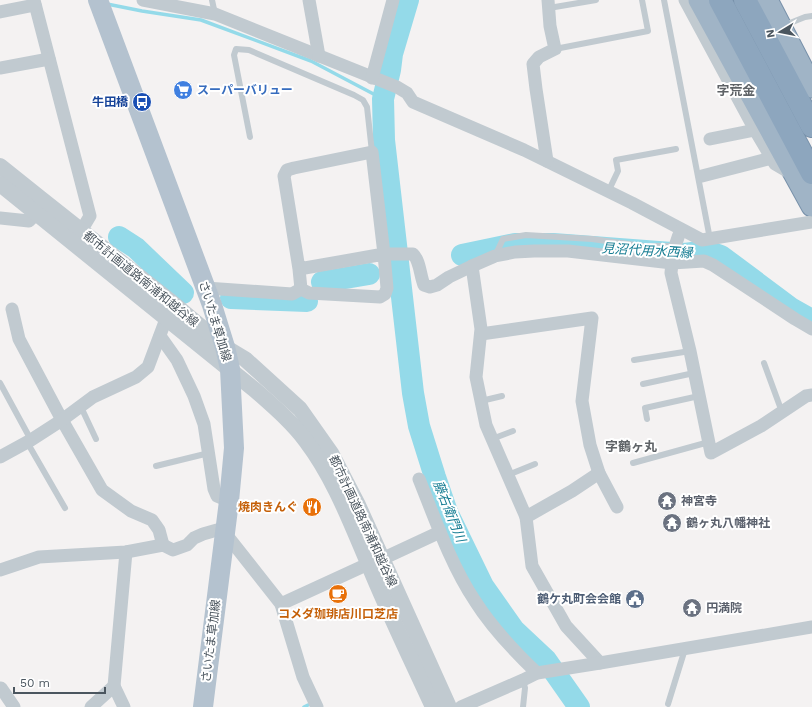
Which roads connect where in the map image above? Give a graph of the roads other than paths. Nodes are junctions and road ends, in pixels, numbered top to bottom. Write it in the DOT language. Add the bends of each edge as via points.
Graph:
graph roads {
  1 [pos="143,0"];
  2 [pos="212,0"];
  3 [pos="309,0"];
  4 [pos="393,0"];
  5 [pos="596,0"];
  6 [pos="642,0"];
  7 [pos="664,0"];
  8 [pos="685,0"];
  9 [pos="699,0"];
  10 [pos="720,0"];
  11 [pos="746,0"];
  12 [pos="767,0"];
  13 [pos="778,0"];
  14 [pos="30,3"];
  15 [pos="180,4"];
  16 [pos="548,4"];
  17 [pos="100,5"];
  18 [pos="0,12"];
  19 [pos="215,14"];
  20 [pos="812,16"];
  21 [pos="790,24"];
  22 [pos="555,49"];
  23 [pos="320,56"];
  24 [pos="49,59"];
  25 [pos="812,64"];
  26 [pos="0,68"];
  27 [pos="372,78"];
  28 [pos="812,88"];
  29 [pos="812,126"];
  30 [pos="755,130"];
  31 [pos="250,137"];
  32 [pos="710,139"];
  33 [pos="676,149"];
  34 [pos="372,152"];
  35 [pos="772,158"];
  36 [pos="547,161"];
  37 [pos="0,166"];
  38 [pos="804,174"];
  39 [pos="702,176"];
  40 [pos="0,184"];
  41 [pos="608,192"];
  42 [pos="812,206"];
  43 [pos="36,214"];
  44 [pos="0,218"];
  45 [pos="812,222"];
  46 [pos="682,230"];
  47 [pos="81,231"];
  48 [pos="710,239"];
  49 [pos="386,254"];
  50 [pos="674,254"];
  51 [pos="472,266"];
  52 [pos="299,269"];
  53 [pos="206,288"];
  54 [pos="301,289"];
  55 [pos="12,309"];
  56 [pos="166,319"];
  57 [pos="812,330"];
  58 [pos="481,334"];
  59 [pos="160,336"];
  60 [pos="225,347"];
  61 [pos="690,351"];
  62 [pos="634,360"];
  63 [pos="764,363"];
  64 [pos="230,369"];
  65 [pos="694,373"];
  66 [pos="0,383"];
  67 [pos="644,384"];
  68 [pos="812,395"];
  69 [pos="502,396"];
  70 [pos="699,396"];
  71 [pos="481,401"];
  72 [pos="81,407"];
  73 [pos="782,412"];
  74 [pos="647,418"];
  75 [pos="62,420"];
  76 [pos="514,431"];
  77 [pos="96,439"];
  78 [pos="492,439"];
  79 [pos="29,441"];
  80 [pos="709,442"];
  81 [pos="209,453"];
  82 [pos="0,457"];
  83 [pos="633,463"];
  84 [pos="535,464"];
  85 [pos="156,466"];
  86 [pos="599,473"];
  87 [pos="508,475"];
  88 [pos="419,479"];
  89 [pos="229,501"];
  90 [pos="617,507"];
  91 [pos="65,508"];
  92 [pos="526,517"];
  93 [pos="440,532"];
  94 [pos="225,533"];
  95 [pos="163,545"];
  96 [pos="126,552"];
  97 [pos="375,561"];
  98 [pos="0,570"];
  99 [pos="281,604"];
  100 [pos="812,627"];
  101 [pos="685,649"];
  102 [pos="600,663"];
  103 [pos="541,672"];
  104 [pos="523,680"];
  105 [pos="114,686"];
  106 [pos="0,689"];
  107 [pos="668,704"];
  108 [pos="14,707"];
  109 [pos="91,707"];
  110 [pos="124,707"];
  111 [pos="203,707"];
  112 [pos="317,707"];
  113 [pos="433,707"];
  114 [pos="449,707"];
  115 [pos="461,707"];
  116 [pos="522,707"];
  1 -- 15 [label="street"];
  2 -- 19 [label="lane"];
  3 -- 23 [label="street"];
  4 -- 27 [label="street"];
  5 -- 16 [label="lane"];
  6 -- 22 [label="lane" via="648,31"];
  7 -- 48 [label="lane"];
  8 -- 30 [label="street"];
  9 -- 38 [label="highway"];
  10 -- 38 [label="highway"];
  11 -- 29 [label="highway"];
  12 -- 28 [label="highway"];
  13 -- 21 [label="street"];
  14 -- 18 [label="street"];
  14 -- 24 [label="street"];
  15 -- 19 [label="street"];
  16 -- 22 [label="street"];
  17 -- 53 [label="main road, さいたま草加線"];
  19 -- 23 [label="street"];
  20 -- 21 [label="lane"];
  21 -- 25 [label="street"];
  22 -- 36 [label="street" via="533,64"];
  23 -- 27 [label="street"];
  24 -- 26 [label="street"];
  24 -- 47 [label="street" via="90,216"];
  27 -- 36 [label="street" via="397,87 407,93 413,102"];
  30 -- 32 [label="street"];
  30 -- 35 [label="street"];
  31 -- 34 [label="lane" via="234,55 236,49 249,50 363,100 367,107"];
  33 -- 41 [label="lane" via="616,160 618,171"];
  34 -- 49 [label="street"];
  34 -- 52 [label="street" via="287,170 284,176"];
  35 -- 38 [label="street" via="775,164"];
  35 -- 39 [label="street"];
  36 -- 41 [label="street"];
  37 -- 47 [label="street, 都市計画道路南浦和越谷線"];
  38 -- 42 [label="highway"];
  40 -- 43 [label="street, 都市計画道路南浦和越谷線"];
  41 -- 46 [label="street"];
  43 -- 44 [label="street" via="29,221"];
  43 -- 56 [label="street, 都市計画道路南浦和越谷線"];
  45 -- 48 [label="street"];
  46 -- 48 [label="street" via="702,240"];
  46 -- 50 [label="street"];
  47 -- 60 [label="street, 都市計画道路南浦和越谷線"];
  49 -- 51 [label="street" via="413,254 417,258 424,285 430,287"];
  49 -- 52 [label="street"];
  49 -- 54 [label="street" via="387,288 385,294 380,297 309,293"];
  50 -- 51 [label="street" via="522,252 496,256"];
  50 -- 57 [label="street" via="713,265"];
  50 -- 61 [label="street" via="671,273"];
  51 -- 58 [label="street"];
  52 -- 54 [label="street"];
  53 -- 54 [label="street" via="292,294"];
  53 -- 60 [label="main road, さいたま草加線"];
  55 -- 75 [label="street" via="19,339"];
  56 -- 59 [label="street"];
  56 -- 64 [label="street, 都市計画道路南浦和越谷線"];
  58 -- 71 [label="street" via="476,377"];
  58 -- 86 [label="street" via="592,318 582,400 590,445"];
  59 -- 72 [label="street" via="148,366 136,377 93,398"];
  59 -- 81 [label="street" via="177,360 194,396 204,424"];
  60 -- 64 [label="main road, さいたま草加線"];
  60 -- 97 [label="street, 都市計画道路南浦和越谷線" via="245,359 300,408 331,453 358,505"];
  61 -- 62 [label="lane"];
  61 -- 65 [label="street"];
  63 -- 73 [label="lane"];
  64 -- 89 [label="main road, さいたま草加線" via="234,448"];
  64 -- 97 [label="street, 都市計画道路南浦和越谷線" via="284,416 306,441 331,480 352,525"];
  65 -- 67 [label="lane"];
  65 -- 70 [label="street"];
  66 -- 79 [label="lane"];
  68 -- 73 [label="street" via="806,396"];
  69 -- 71 [label="lane"];
  70 -- 74 [label="lane" via="645,408"];
  70 -- 80 [label="street"];
  71 -- 78 [label="street" via="486,426"];
  72 -- 75 [label="street"];
  72 -- 77 [label="lane"];
  73 -- 80 [label="street" via="711,453"];
  75 -- 79 [label="street"];
  75 -- 95 [label="street" via="102,490 131,511 152,520 159,530"];
  76 -- 78 [label="lane"];
  78 -- 87 [label="street"];
  79 -- 82 [label="street"];
  79 -- 91 [label="lane"];
  80 -- 83 [label="lane"];
  81 -- 85 [label="lane"];
  81 -- 89 [label="street" via="214,489 217,496"];
  84 -- 87 [label="lane"];
  86 -- 90 [label="street"];
  86 -- 92 [label="street"];
  87 -- 92 [label="street"];
  88 -- 93 [label="street"];
  89 -- 94 [label="main road, さいたま草加線"];
  92 -- 102 [label="street" via="532,566 566,626"];
  93 -- 97 [label="street"];
  93 -- 103 [label="street" via="458,572 490,624 513,649"];
  94 -- 95 [label="street" via="217,530 203,534 187,545 173,550"];
  94 -- 99 [label="street"];
  94 -- 111 [label="main road, さいたま草加線"];
  95 -- 96 [label="street"];
  96 -- 98 [label="street" via="38,557"];
  96 -- 105 [label="street"];
  97 -- 99 [label="street"];
  97 -- 113 [label="street, 都市計画道路南浦和越谷線"];
  97 -- 114 [label="street, 都市計画道路南浦和越谷線"];
  99 -- 112 [label="street" via="303,677"];
  100 -- 101 [label="street"];
  101 -- 102 [label="street"];
  101 -- 107 [label="lane"];
  102 -- 103 [label="street"];
  103 -- 104 [label="street"];
  104 -- 115 [label="street"];
  104 -- 116 [label="lane" via="525,688"];
  105 -- 109 [label="street"];
  105 -- 110 [label="street"];
  106 -- 108 [label="street"];
}
